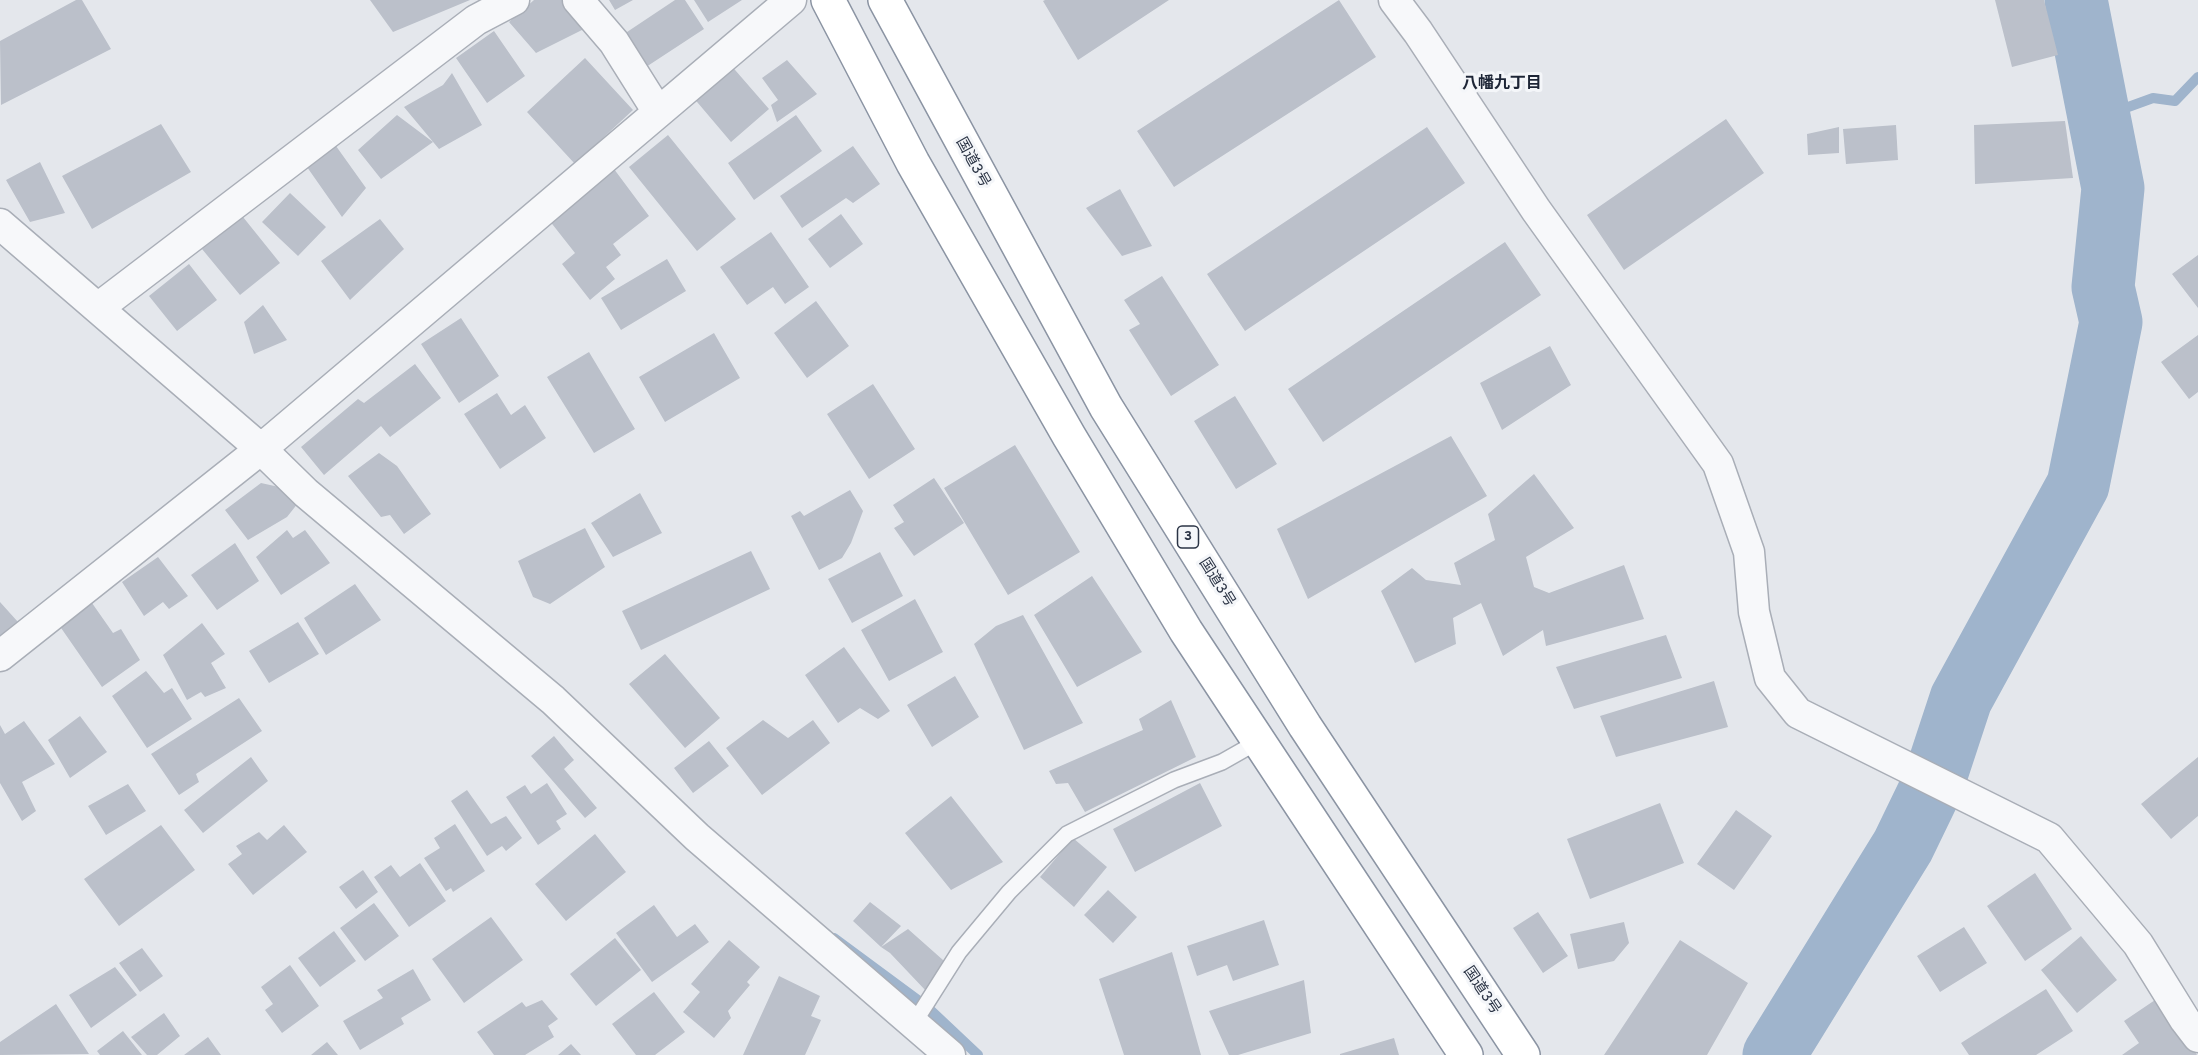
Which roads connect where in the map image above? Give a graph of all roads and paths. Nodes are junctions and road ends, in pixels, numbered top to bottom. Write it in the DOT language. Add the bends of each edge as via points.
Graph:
graph roads {
  1 [pos="514,0"];
  2 [pos="578,0"];
  3 [pos="791,0"];
  4 [pos="828,0"];
  5 [pos="885,0"];
  6 [pos="1394,0"];
  7 [pos="658,112"];
  8 [pos="0,224"];
  9 [pos="98,308"];
  10 [pos="261,449"];
  11 [pos="0,656"];
  12 [pos="1259,741"];
  13 [pos="914,1023"];
  14 [pos="2198,1037"];
  15 [pos="950,1055"];
  16 [pos="1466,1055"];
  17 [pos="1523,1055"];
  1 -- 9 [label="street" via="477,20"];
  2 -- 7 [label="street" via="614,42"];
  3 -- 7 [label="street"];
  4 -- 12 [label="highway" via="913,164 1069,436 1186,631"];
  5 -- 17 [label="highway, 国道3号 / 3" via="1107,407 1305,726"];
  6 -- 14 [label="street" via="1536,210 1718,464 1749,552 1754,612 1770,678 1798,713 2049,838 2138,944"];
  7 -- 10 [label="street"];
  8 -- 9 [label="street"];
  9 -- 10 [label="street"];
  10 -- 11 [label="street"];
  10 -- 13 [label="street" via="306,493 553,700 697,837"];
  12 -- 13 [label="lane" via="1067,834 1009,892 959,952"];
  12 -- 16 [label="highway"];
  13 -- 15 [label="street"];
}
